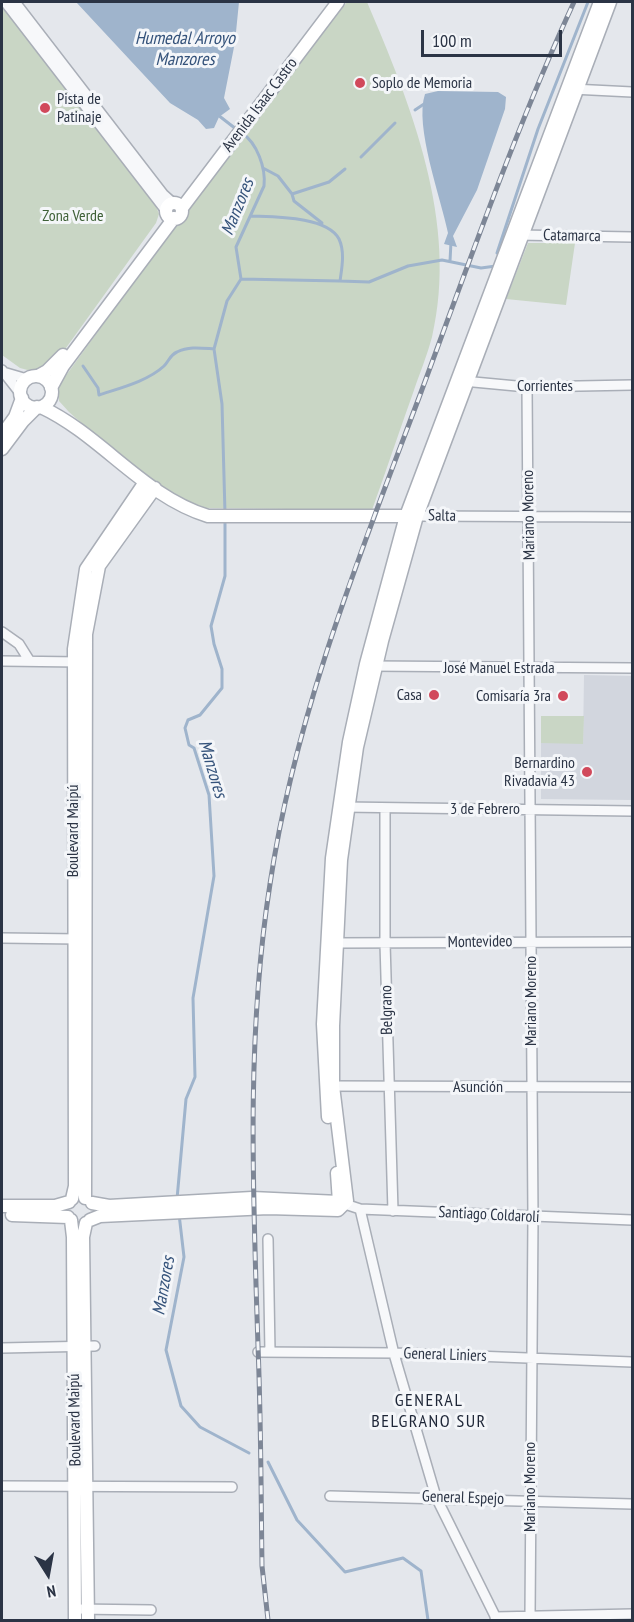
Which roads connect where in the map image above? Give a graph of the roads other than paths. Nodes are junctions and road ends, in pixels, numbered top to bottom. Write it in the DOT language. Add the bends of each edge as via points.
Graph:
graph roads {
  1 [pos="5,2"];
  2 [pos="15,2"];
  3 [pos="328,2"];
  4 [pos="338,2"];
  5 [pos="600,2"];
  6 [pos="610,2"];
  7 [pos="573,89"];
  8 [pos="265,90"];
  9 [pos="633,92"];
  10 [pos="173,210"];
  11 [pos="517,234"];
  12 [pos="633,237"];
  13 [pos="2,371"];
  14 [pos="32,378"];
  15 [pos="462,381"];
  16 [pos="633,385"];
  17 [pos="527,387"];
  18 [pos="51,391"];
  19 [pos="21,395"];
  20 [pos="39,407"];
  21 [pos="67,419"];
  22 [pos="2,435"];
  23 [pos="2,449"];
  24 [pos="150,485"];
  25 [pos="411,516"];
  26 [pos="529,517"];
  27 [pos="633,517"];
  28 [pos="2,632"];
  29 [pos="29,660"];
  30 [pos="2,661"];
  31 [pos="79,662"];
  32 [pos="371,666"];
  33 [pos="633,668"];
  34 [pos="531,669"];
  35 [pos="342,807"];
  36 [pos="385,808"];
  37 [pos="530,809"];
  38 [pos="633,811"];
  39 [pos="2,938"];
  40 [pos="79,939"];
  41 [pos="531,942"];
  42 [pos="633,942"];
  43 [pos="331,943"];
  44 [pos="385,943"];
  45 [pos="329,1086"];
  46 [pos="388,1087"];
  47 [pos="531,1087"];
  48 [pos="633,1087"];
  49 [pos="80,1201"];
  50 [pos="342,1204"];
  51 [pos="2,1206"];
  52 [pos="178,1208"];
  53 [pos="360,1209"];
  54 [pos="393,1211"];
  55 [pos="2,1214"];
  56 [pos="533,1217"];
  57 [pos="69,1219"];
  58 [pos="633,1220"];
  59 [pos="88,1221"];
  60 [pos="268,1239"];
  61 [pos="84,1347"];
  62 [pos="2,1348"];
  63 [pos="258,1352"];
  64 [pos="270,1352"];
  65 [pos="394,1354"];
  66 [pos="531,1357"];
  67 [pos="633,1362"];
  68 [pos="2,1486"];
  69 [pos="82,1486"];
  70 [pos="232,1487"];
  71 [pos="330,1496"];
  72 [pos="436,1497"];
  73 [pos="530,1501"];
  74 [pos="633,1504"];
  75 [pos="151,1610"];
  76 [pos="633,1614"];
  77 [pos="82,1615"];
  78 [pos="530,1615"];
  79 [pos="496,1619"];
  1 -- 10 [label="street"];
  2 -- 10 [label="street"];
  3 -- 8 [label="main road, Avenida Isaac Castro"];
  4 -- 8 [label="main road, Avenida Isaac Castro"];
  5 -- 7 [label="main road"];
  6 -- 7 [label="main road"];
  7 -- 9 [label="street"];
  7 -- 11 [label="main road"];
  8 -- 10 [label="main road, Avenida Isaac Castro"];
  10 -- 14 [label="main road, Avenida Isaac Castro" via="58,361"];
  10 -- 18 [label="main road, Avenida Isaac Castro" via="63,366"];
  11 -- 12 [label="street, Catamarca"];
  11 -- 15 [label="main road"];
  13 -- 14 [label="street"];
  13 -- 19 [label="street"];
  14 -- 18 [label="main road" via="46,380"];
  14 -- 19 [label="main road"];
  15 -- 17 [label="street, Corrientes"];
  15 -- 25 [label="main road"];
  16 -- 17 [label="street, Corrientes"];
  17 -- 26 [label="street, Mariano Moreno"];
  18 -- 20 [label="main road"];
  18 -- 21 [label="main road"];
  19 -- 20 [label="main road" via="29,406"];
  19 -- 22 [label="main road" via="15,417"];
  20 -- 21 [label="main road"];
  20 -- 23 [label="main road" via="22,421"];
  21 -- 24 [label="main road"];
  24 -- 25 [label="main road, Salta" via="190,511 208,516"];
  24 -- 31 [label="main road, Boulevard Maipú" via="99,566"];
  25 -- 26 [label="street, Salta"];
  25 -- 32 [label="main road"];
  26 -- 27 [label="street, Salta"];
  26 -- 34 [label="street, Mariano Moreno"];
  28 -- 29 [label="street" via="19,644"];
  29 -- 30 [label="street"];
  29 -- 31 [label="street"];
  31 -- 40 [label="main road, Boulevard Maipú"];
  32 -- 34 [label="street, José Manuel Estrada"];
  32 -- 35 [label="main road"];
  33 -- 34 [label="street, José Manuel Estrada"];
  34 -- 37 [label="street, Mariano Moreno"];
  35 -- 36 [label="street, 3 de Febrero"];
  35 -- 43 [label="main road"];
  36 -- 37 [label="street, 3 de Febrero"];
  36 -- 44 [label="street, Belgrano"];
  37 -- 38 [label="street, 3 de Febrero"];
  37 -- 41 [label="street, Mariano Moreno"];
  39 -- 40 [label="street"];
  40 -- 49 [label="main road, Boulevard Maipú" via="75,1186"];
  41 -- 42 [label="street, Montevideo"];
  41 -- 44 [label="street, Montevideo"];
  41 -- 47 [label="street, Mariano Moreno"];
  43 -- 44 [label="street, Montevideo"];
  43 -- 45 [label="main road" via="323,1024"];
  44 -- 46 [label="street, Belgrano"];
  45 -- 46 [label="street, Asunción"];
  45 -- 50 [label="main road"];
  46 -- 47 [label="street, Asunción"];
  46 -- 54 [label="street, Belgrano"];
  47 -- 48 [label="street, Asunción"];
  47 -- 56 [label="street, Mariano Moreno"];
  49 -- 51 [label="main road, Santiago Coldaroli" via="55,1206"];
  49 -- 52 [label="main road, Santiago Coldaroli"];
  49 -- 57 [label="main road" via="66,1210"];
  49 -- 59 [label="main road" via="94,1212"];
  50 -- 52 [label="main road, Santiago Coldaroli" via="252,1198"];
  50 -- 53 [label="street, Santiago Coldaroli"];
  52 -- 59 [label="main road, Santiago Coldaroli" via="100,1216"];
  53 -- 54 [label="street, Santiago Coldaroli"];
  53 -- 65 [label="street"];
  54 -- 56 [label="street, Santiago Coldaroli"];
  55 -- 57 [label="main road"];
  56 -- 58 [label="street, Santiago Coldaroli"];
  56 -- 66 [label="street, Mariano Moreno"];
  57 -- 59 [label="main road" via="77,1224"];
  57 -- 61 [label="main road, Boulevard Maipú"];
  59 -- 61 [label="main road, Boulevard Maipú" via="83,1237"];
  60 -- 64 [label="street"];
  61 -- 62 [label="street"];
  61 -- 69 [label="main road, Boulevard Maipú"];
  63 -- 64 [label="street, General Liniers"];
  64 -- 65 [label="street, General Liniers"];
  65 -- 66 [label="street, General Liniers"];
  65 -- 72 [label="street"];
  66 -- 67 [label="street, General Liniers"];
  66 -- 73 [label="street, Mariano Moreno"];
  68 -- 69 [label="street"];
  69 -- 70 [label="street"];
  69 -- 77 [label="main road, Boulevard Maipú"];
  71 -- 72 [label="street, General Espejo"];
  72 -- 73 [label="street, General Espejo"];
  72 -- 79 [label="street"];
  73 -- 74 [label="street, General Espejo"];
  73 -- 78 [label="street, Mariano Moreno"];
  75 -- 77 [label="street"];
  76 -- 78 [label="street"];
  78 -- 79 [label="street"];
}
